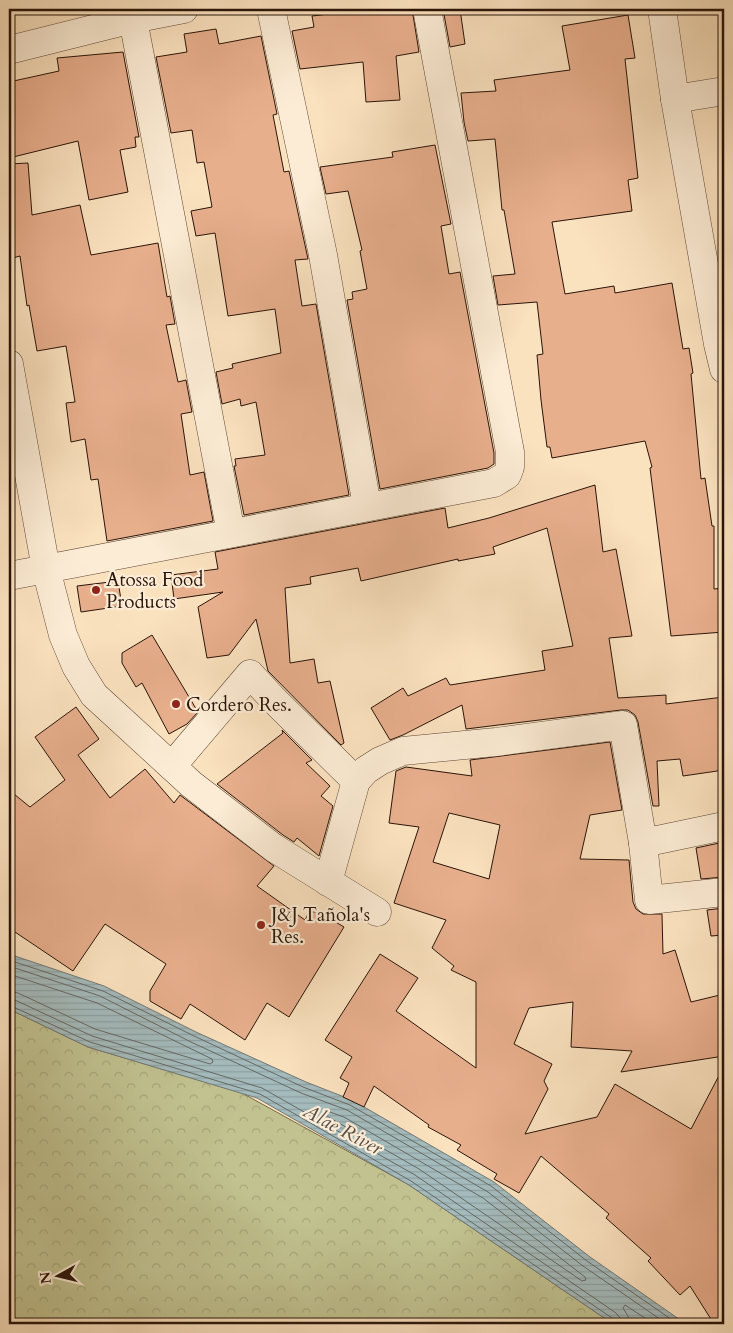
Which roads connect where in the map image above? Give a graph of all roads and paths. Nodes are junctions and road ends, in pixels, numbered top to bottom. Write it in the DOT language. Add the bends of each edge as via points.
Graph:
graph roads {
  1 [pos="184,9"];
  2 [pos="271,9"];
  3 [pos="427,9"];
  4 [pos="662,9"];
  5 [pos="132,14"];
  6 [pos="9,50"];
  7 [pos="724,91"];
  8 [pos="675,99"];
  9 [pos="722,352"];
  10 [pos="9,364"];
  11 [pos="367,506"];
  12 [pos="231,533"];
  13 [pos="46,569"];
  14 [pos="9,576"];
  15 [pos="172,766"];
  16 [pos="356,781"];
  17 [pos="724,826"];
  18 [pos="643,843"];
  19 [pos="328,882"];
  20 [pos="724,892"];
  21 [pos="378,912"];
  1 -- 5 [label="street"];
  2 -- 11 [label="street" via="323,255"];
  3 -- 11 [label="street" via="510,467 508,475 494,482"];
  4 -- 8 [label="street"];
  5 -- 6 [label="street"];
  5 -- 12 [label="street"];
  7 -- 8 [label="street"];
  8 -- 9 [label="street"];
  10 -- 13 [label="street"];
  11 -- 12 [label="street"];
  12 -- 13 [label="street"];
  13 -- 14 [label="street"];
  13 -- 15 [label="street" via="63,635 76,666 94,695"];
  15 -- 16 [label="street" via="250,674"];
  15 -- 19 [label="street" via="274,848"];
  16 -- 18 [label="street" via="380,761 404,751 623,725"];
  16 -- 19 [label="street"];
  17 -- 18 [label="street"];
  18 -- 20 [label="street" via="649,900"];
  19 -- 21 [label="street"];
}
